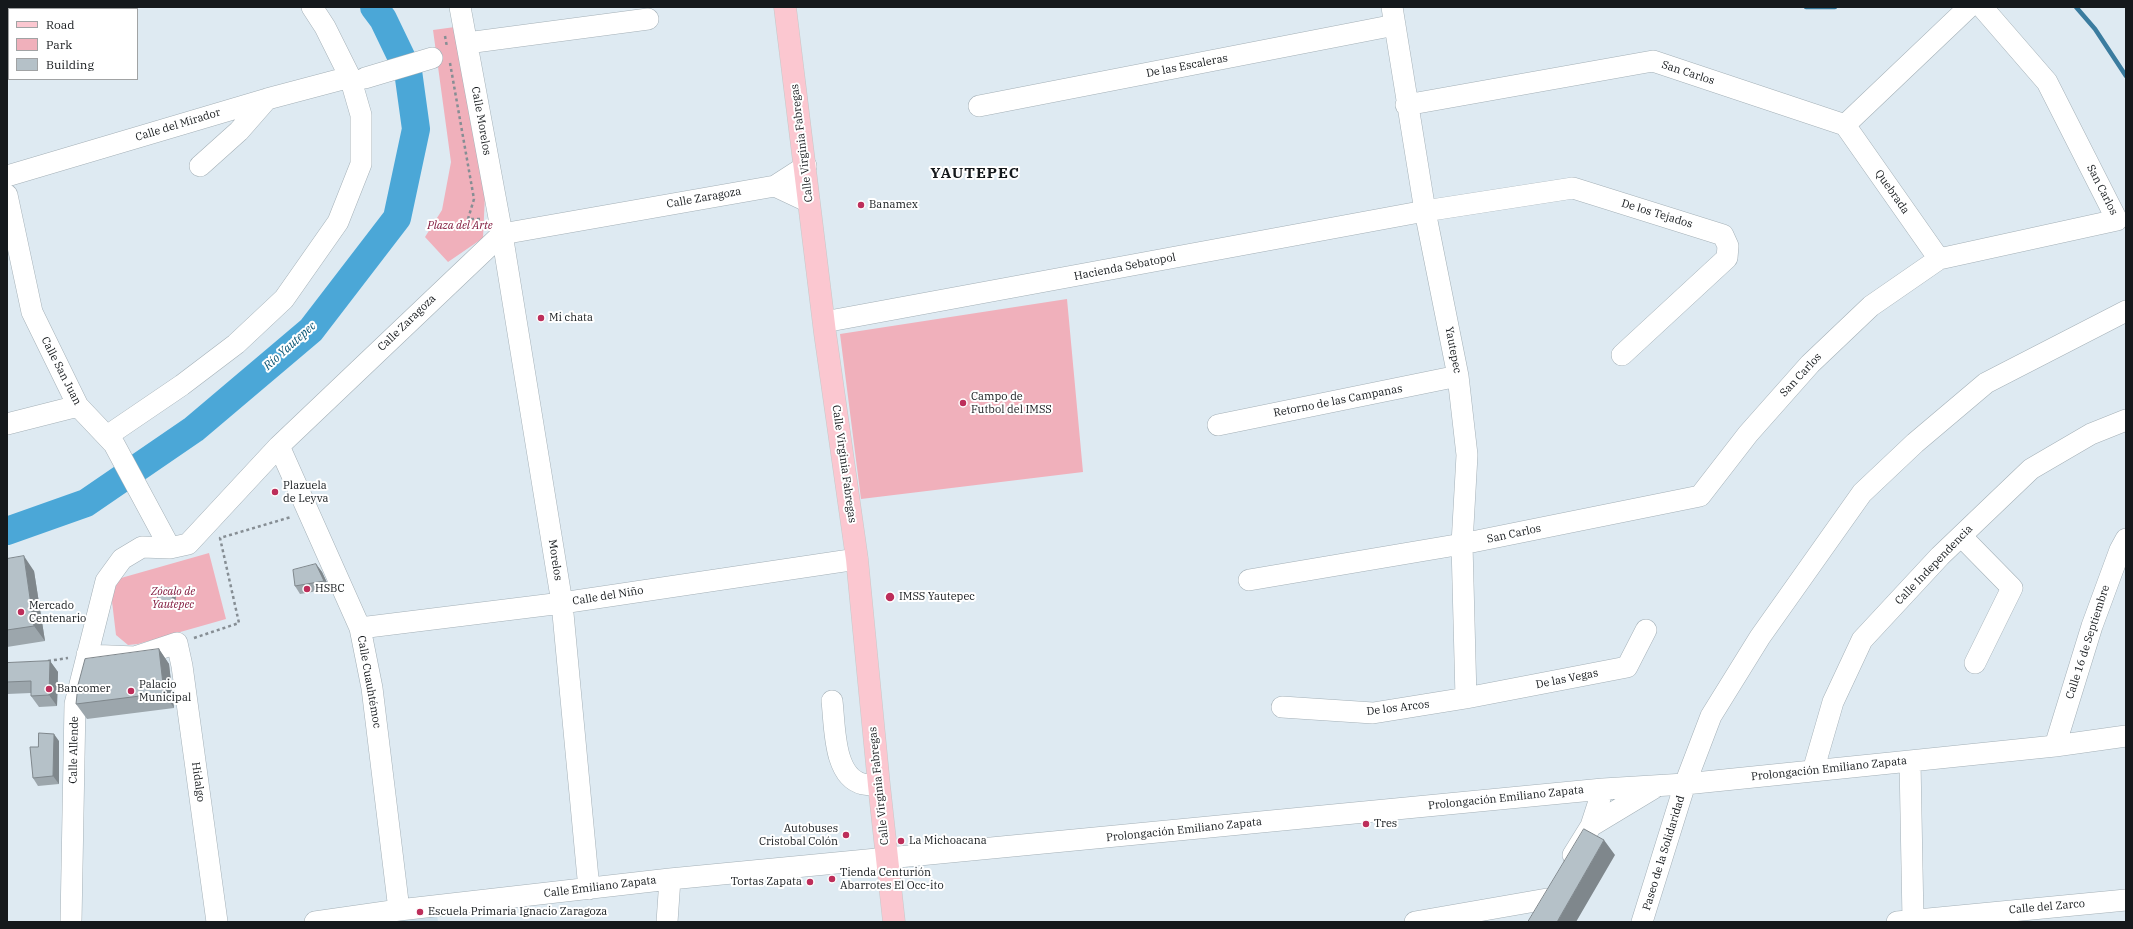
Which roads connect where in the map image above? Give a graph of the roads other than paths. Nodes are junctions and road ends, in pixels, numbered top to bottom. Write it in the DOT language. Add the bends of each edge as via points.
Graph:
graph roads {
  1 [pos="312,7"];
  2 [pos="460,7"];
  3 [pos="785,7"];
  4 [pos="1969,7"];
  5 [pos="1982,7"];
  6 [pos="1393,16"];
  7 [pos="648,19"];
  8 [pos="467,43"];
  9 [pos="443,58"];
  10 [pos="358,77"];
  11 [pos="267,99"];
  12 [pos="1406,105"];
  13 [pos="979,106"];
  14 [pos="1845,124"];
  15 [pos="200,166"];
  16 [pos="806,166"];
  17 [pos="7,176"];
  18 [pos="775,186"];
  19 [pos="7,195"];
  20 [pos="809,202"];
  21 [pos="1425,211"];
  22 [pos="500,227"];
  23 [pos="1939,259"];
  24 [pos="2126,311"];
  25 [pos="824,322"];
  26 [pos="1622,355"];
  27 [pos="1458,376"];
  28 [pos="78,406"];
  29 [pos="2126,420"];
  30 [pos="7,424"];
  31 [pos="1218,425"];
  32 [pos="111,440"];
  33 [pos="278,446"];
  34 [pos="1961,536"];
  35 [pos="2126,539"];
  36 [pos="1462,544"];
  37 [pos="170,548"];
  38 [pos="856,559"];
  39 [pos="1249,580"];
  40 [pos="106,581"];
  41 [pos="562,604"];
  42 [pos="360,628"];
  43 [pos="1646,630"];
  44 [pos="87,655"];
  45 [pos="1975,663"];
  46 [pos="1466,698"];
  47 [pos="832,701"];
  48 [pos="1282,707"];
  49 [pos="2125,736"];
  50 [pos="2055,746"];
  51 [pos="1910,761"];
  52 [pos="1813,770"];
  53 [pos="1685,784"];
  54 [pos="878,786"];
  55 [pos="1658,786"];
  56 [pos="1603,789"];
  57 [pos="1591,826"];
  58 [pos="886,859"];
  59 [pos="670,879"];
  60 [pos="589,889"];
  61 [pos="1547,899"];
  62 [pos="2126,900"];
  63 [pos="398,910"];
  64 [pos="1905,921"];
  65 [pos="71,922"];
  66 [pos="217,922"];
  67 [pos="315,922"];
  68 [pos="667,922"];
  69 [pos="894,922"];
  70 [pos="1415,922"];
  71 [pos="1534,922"];
  72 [pos="1642,922"];
  1 -- 10 [label="street"];
  2 -- 8 [label="street, Calle Morelos"];
  3 -- 16 [label="main road, Calle Virginia Fabregas"];
  4 -- 14 [label="street"];
  5 -- 23 [label="street, San Carlos" via="2047,82 2117,220"];
  6 -- 12 [label="street, Yautepec"];
  6 -- 13 [label="street, De las Escaleras"];
  7 -- 8 [label="street"];
  8 -- 22 [label="street, Calle Morelos"];
  9 -- 10 [label="street, Calle del Mirador"];
  10 -- 11 [label="street, Calle del Mirador"];
  10 -- 32 [label="street" via="361,164 338,222 284,299 236,344"];
  11 -- 15 [label="street" via="239,131"];
  11 -- 17 [label="street, Calle del Mirador"];
  12 -- 14 [label="street, San Carlos" via="1653,61"];
  12 -- 21 [label="street, Yautepec"];
  14 -- 23 [label="street, Quebrada"];
  16 -- 18 [label="street, Calle Zaragoza"];
  16 -- 20 [label="main road, Calle Virginia Fabregas"];
  18 -- 20 [label="street"];
  18 -- 22 [label="street, Calle Zaragoza"];
  19 -- 28 [label="street, Calle San Juan" via="32,312"];
  20 -- 25 [label="main road, Calle Virginia Fabregas"];
  21 -- 25 [label="street, Hacienda Sebatopol"];
  21 -- 26 [label="street, De los Tejados" via="1573,188 1723,234 1728,246 1727,258"];
  21 -- 27 [label="street, Yautepec"];
  22 -- 33 [label="street, Calle Zaragoza"];
  22 -- 41 [label="street, Morelos"];
  23 -- 36 [label="street, San Carlos" via="1871,306 1810,364 1748,434 1700,496"];
  24 -- 53 [label="street, Paseo de la Solidaridad" via="1986,383 1915,443 1862,493 1760,637 1711,716"];
  25 -- 38 [label="main road, Calle Virginia Fabregas"];
  27 -- 31 [label="street, Retorno de las Campanas"];
  27 -- 36 [label="street, Yautepec" via="1467,455"];
  28 -- 30 [label="street"];
  28 -- 32 [label="street, Calle San Juan"];
  29 -- 34 [label="street, Calle Independencia" via="2091,434 2031,469"];
  32 -- 37 [label="street, Calle San Juan" via="133,476"];
  33 -- 37 [label="street, Calle Zaragoza" via="188,544"];
  33 -- 42 [label="street, Calle Cuauhtémoc"];
  34 -- 45 [label="street" via="2012,588"];
  34 -- 52 [label="street, Calle Independencia" via="1862,640 1833,702"];
  35 -- 50 [label="street, Calle 16 de Septiembre" via="2092,626"];
  36 -- 39 [label="street, San Carlos"];
  36 -- 46 [label="street, Yautepec"];
  37 -- 40 [label="street, Calle Zaragoza" via="142,547 122,559"];
  38 -- 41 [label="street, Calle del Niño"];
  38 -- 54 [label="main road, Calle Virginia Fabregas"];
  40 -- 44 [label="street, Calle Allende"];
  41 -- 42 [label="street, Calle del Niño"];
  41 -- 60 [label="street, Morelos"];
  42 -- 63 [label="street, Calle Cuauhtémoc" via="372,688"];
  43 -- 46 [label="street, De las Vegas" via="1627,668"];
  44 -- 65 [label="street, Calle Allende" via="75,704"];
  44 -- 66 [label="street, Hidalgo" via="135,657 176,643 182,666"];
  46 -- 48 [label="street, De los Arcos" via="1373,713"];
  47 -- 54 [label="street" via="838,759 849,777 862,784"];
  49 -- 50 [label="street, Prolongación Emiliano Zapata"];
  50 -- 51 [label="street, Prolongación Emiliano Zapata"];
  51 -- 52 [label="street, Prolongación Emiliano Zapata"];
  51 -- 64 [label="street"];
  52 -- 53 [label="street, Prolongación Emiliano Zapata"];
  53 -- 55 [label="street, Prolongación Emiliano Zapata"];
  53 -- 72 [label="street, Paseo de la Solidaridad"];
  54 -- 58 [label="main road, Calle Virginia Fabregas"];
  55 -- 56 [label="street, Prolongación Emiliano Zapata"];
  55 -- 57 [label="street"];
  56 -- 57 [label="street"];
  56 -- 58 [label="street, Prolongación Emiliano Zapata"];
  57 -- 61 [label="street"];
  58 -- 59 [label="street, Calle Emiliano Zapata"];
  58 -- 69 [label="main road, Calle Virginia Fabregas"];
  59 -- 60 [label="street, Calle Emiliano Zapata"];
  59 -- 68 [label="street"];
  60 -- 63 [label="street, Calle Emiliano Zapata"];
  61 -- 70 [label="street"];
  61 -- 71 [label="street"];
  62 -- 64 [label="street, Calle del Zarco"];
  63 -- 67 [label="street, Calle Emiliano Zapata"];
}
